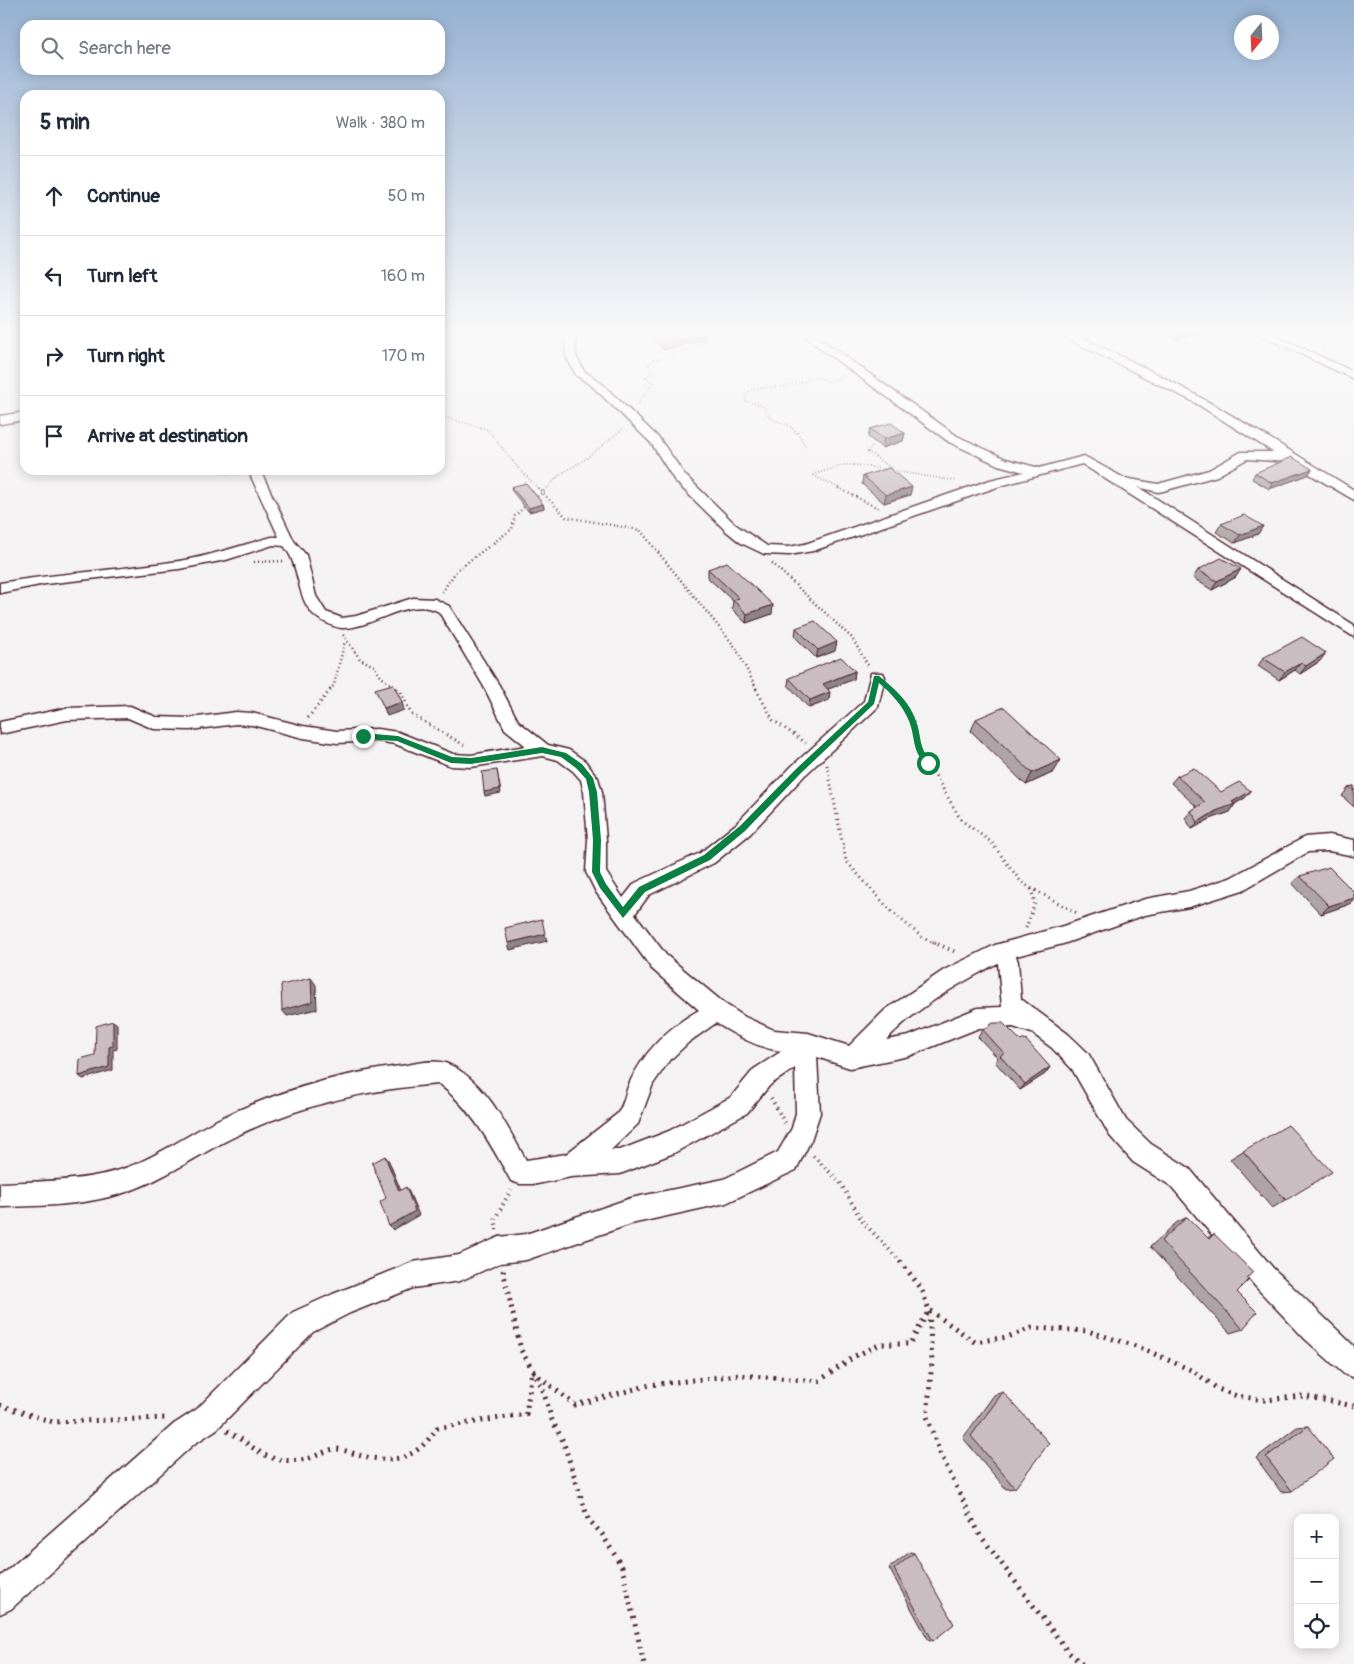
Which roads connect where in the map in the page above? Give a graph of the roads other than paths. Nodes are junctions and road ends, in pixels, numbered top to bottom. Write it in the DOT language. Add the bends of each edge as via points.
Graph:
graph roads {
  1 [pos="618,407"];
  2 [pos="908,407"];
  3 [pos="1209,407"];
  4 [pos="20,417"];
  5 [pos="0,420"];
  6 [pos="1298,463"];
  7 [pos="1037,471"];
  8 [pos="256,475"];
  9 [pos="1112,476"];
  10 [pos="1354,483"];
  11 [pos="1354,496"];
  12 [pos="288,542"];
  13 [pos="0,588"];
  14 [pos="1354,632"];
  15 [pos="877,677"];
  16 [pos="0,728"];
  17 [pos="542,750"];
  18 [pos="1354,848"];
  19 [pos="623,914"];
  20 [pos="1002,951"];
  21 [pos="717,1011"];
  22 [pos="1039,1025"];
  23 [pos="807,1048"];
  24 [pos="850,1057"];
  25 [pos="571,1165"];
  26 [pos="0,1194"];
  27 [pos="1354,1364"];
  28 [pos="0,1598"];
  1 -- 7 [label="street" via="655,441 680,478 731,528 764,550 808,548"];
  2 -- 7 [label="street" via="953,439 1002,462"];
  3 -- 6 [label="street"];
  4 -- 5 [label="street"];
  6 -- 9 [label="street" via="1272,455 1245,455 1213,473 1158,488"];
  6 -- 10 [label="street"];
  6 -- 11 [label="street"];
  7 -- 9 [label="street" via="1084,460"];
  8 -- 12 [label="street"];
  9 -- 14 [label="street"];
  12 -- 13 [label="street" via="272,541 221,557 179,565"];
  12 -- 17 [label="street" via="299,555 314,606 320,615 343,632 357,621 413,603 435,604 444,609 491,685 511,725"];
  15 -- 19 [label="street" via="872,703 743,829 707,858 642,889"];
  16 -- 17 [label="street" via="67,714 130,712 154,723 190,724 236,718 337,737 377,735 398,738 451,760"];
  17 -- 19 [label="street" via="563,755 589,778 597,840 596,872"];
  18 -- 20 [label="street" via="1329,843 1305,845 1236,884"];
  19 -- 21 [label="street" via="659,962"];
  20 -- 22 [label="street" via="1008,962 1011,1004"];
  20 -- 24 [label="street" via="951,977 893,1017 863,1049"];
  21 -- 23 [label="street" via="773,1040"];
  21 -- 25 [label="street" via="688,1027 666,1045 642,1083 630,1116"];
  22 -- 24 [label="street" via="1013,1017 978,1018 909,1046"];
  22 -- 27 [label="street" via="1080,1061 1118,1128 1142,1153 1180,1177 1264,1277 1314,1329"];
  23 -- 24 [label="street"];
  23 -- 25 [label="street" via="762,1077 739,1106 674,1141 620,1162"];
  23 -- 28 [label="street" via="808,1113 803,1132 787,1161 726,1191 631,1211 526,1247 499,1250 460,1268 413,1275 303,1322 207,1419 184,1434"];
  25 -- 26 [label="street" via="520,1172 484,1111 463,1088 443,1073 427,1073 301,1098 224,1130 173,1158 114,1184 45,1193"];
}
